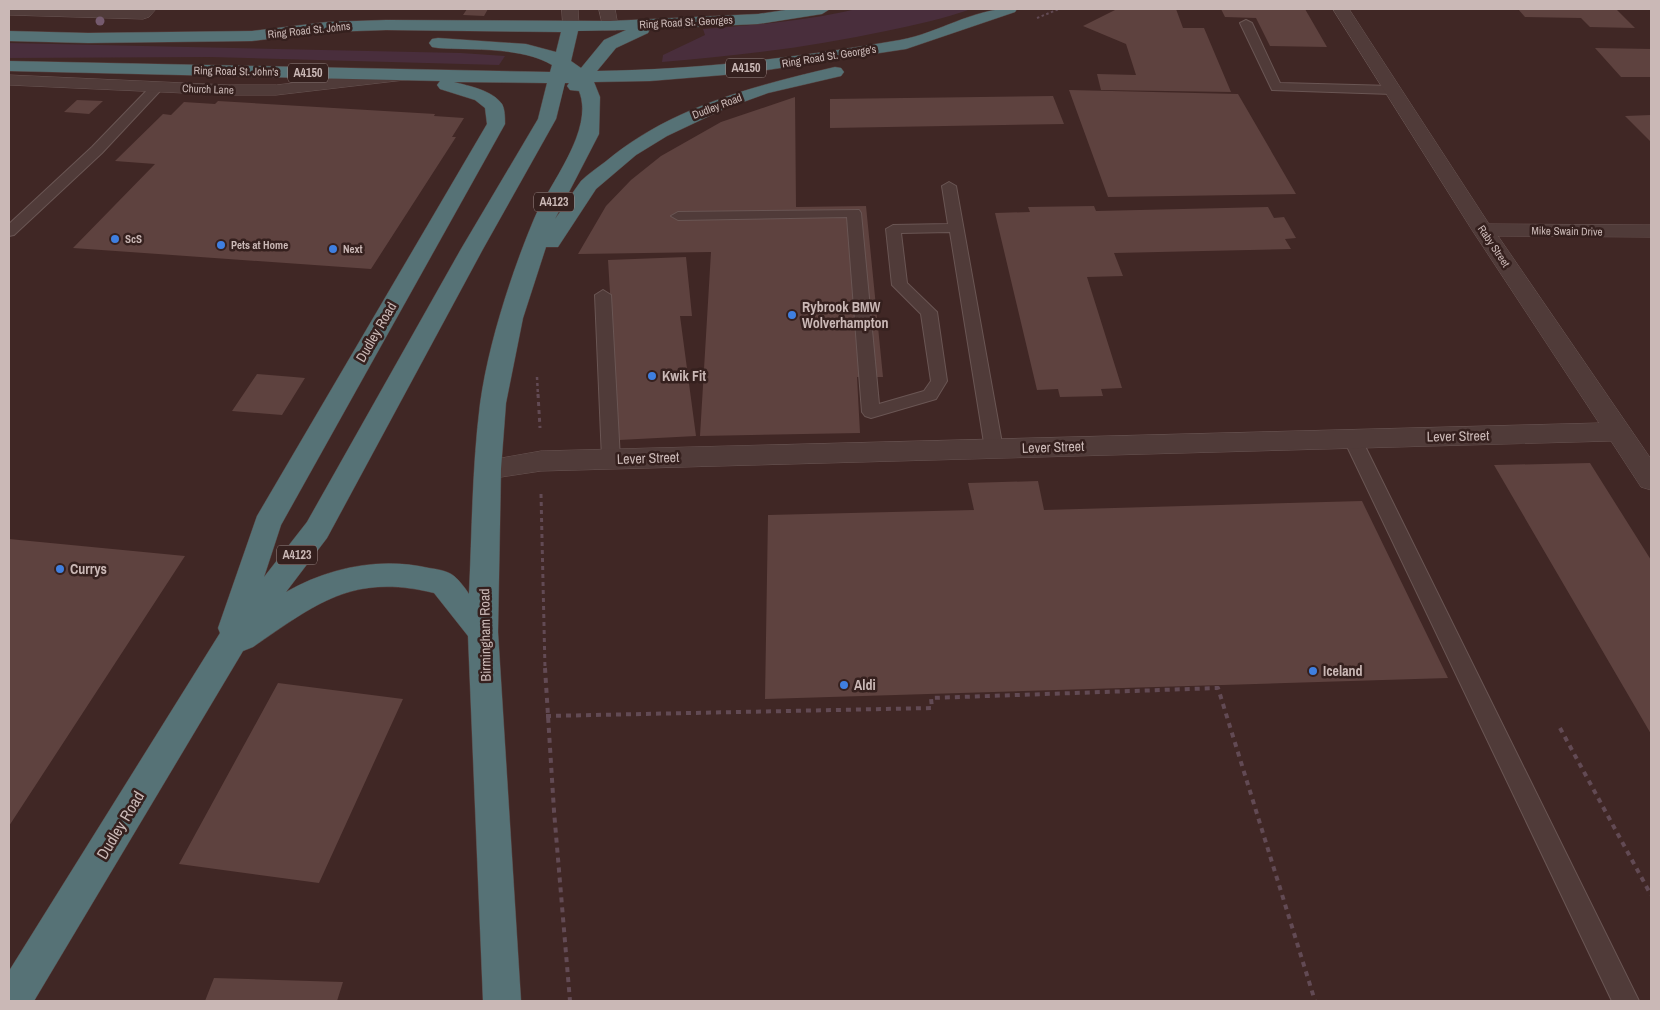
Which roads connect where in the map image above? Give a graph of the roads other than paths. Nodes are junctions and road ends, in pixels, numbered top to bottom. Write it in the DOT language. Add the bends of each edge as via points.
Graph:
graph roads {
  1 [pos="148,9"];
  2 [pos="570,9"];
  3 [pos="822,9"];
  4 [pos="1010,9"];
  5 [pos="1342,9"];
  6 [pos="9,10"];
  7 [pos="609,17"];
  8 [pos="689,22"];
  9 [pos="1246,23"];
  10 [pos="571,26"];
  11 [pos="9,36"];
  12 [pos="252,36"];
  13 [pos="377,42"];
  14 [pos="426,43"];
  15 [pos="610,44"];
  16 [pos="906,44"];
  17 [pos="9,66"];
  18 [pos="561,70"];
  19 [pos="407,75"];
  20 [pos="606,77"];
  21 [pos="584,78"];
  22 [pos="9,80"];
  23 [pos="156,88"];
  24 [pos="1392,90"];
  25 [pos="547,120"];
  26 [pos="589,134"];
  27 [pos="949,186"];
  28 [pos="678,216"];
  29 [pos="957,228"];
  30 [pos="1483,230"];
  31 [pos="1651,231"];
  32 [pos="9,232"];
  33 [pos="528,274"];
  34 [pos="603,295"];
  35 [pos="1618,432"];
  36 [pos="1352,438"];
  37 [pos="994,448"];
  38 [pos="611,459"];
  39 [pos="488,469"];
  40 [pos="1651,480"];
  41 [pos="482,632"];
  42 [pos="227,648"];
  43 [pos="16,988"];
  44 [pos="502,1001"];
  45 [pos="1626,1001"];
  1 -- 6 [label="street" via="143,14"];
  2 -- 10 [label="street"];
  3 -- 8 [label="highway, Ring Road St. Georges" via="758,19"];
  4 -- 16 [label="highway, Ring Road St. George's / A4150"];
  5 -- 24 [label="street, Raby Street"];
  7 -- 8 [label="highway, Ring Road St. Georges"];
  7 -- 10 [label="highway, Ring Road St. Johns"];
  7 -- 15 [label="highway"];
  8 -- 15 [label="highway, Dudley Road / A4123" via="641,29"];
  9 -- 24 [label="lane" via="1276,87"];
  10 -- 12 [label="highway, Ring Road St. Johns" via="386,25 327,27"];
  10 -- 18 [label="highway, Dudley Road / A4123"];
  11 -- 12 [label="highway, Ring Road St. Johns"];
  12 -- 13 [label="highway"];
  14 -- 18 [label="highway" via="526,49 547,54"];
  15 -- 20 [label="highway"];
  15 -- 21 [label="highway, Dudley Road / A4123"];
  16 -- 20 [label="highway, Ring Road St. George's / A4150" via="748,68"];
  16 -- 33 [label="highway, Dudley Road" via="884,56 841,70 762,89 717,105 660,132 629,151 589,185"];
  17 -- 19 [label="highway, Ring Road St. John's / A4150"];
  18 -- 19 [label="highway, Ring Road St. John's / A4150"];
  18 -- 21 [label="highway, Ring Road St. John's / A4150"];
  18 -- 25 [label="highway, Dudley Road / A4123"];
  19 -- 23 [label="street, Church Lane" via="276,90"];
  19 -- 42 [label="highway, Dudley Road" via="481,96 494,106 496,124 267,524"];
  20 -- 21 [label="highway, Ring Road St. George's / A4150"];
  20 -- 26 [label="highway"];
  21 -- 25 [label="highway, Dudley Road / A4123"];
  21 -- 26 [label="highway, A4123" via="591,97"];
  22 -- 23 [label="street, Church Lane"];
  23 -- 32 [label="lane" via="97,150"];
  24 -- 30 [label="street, Raby Street"];
  25 -- 42 [label="highway, Dudley Road / A4123" via="317,530"];
  26 -- 33 [label="highway, A4123" via="545,218"];
  27 -- 29 [label="lane"];
  28 -- 29 [label="lane" via="854,213 871,412 930,395 939,381 929,312 900,285 893,229"];
  29 -- 37 [label="lane"];
  30 -- 31 [label="street, Mike Swain Drive"];
  30 -- 35 [label="street, Raby Street"];
  33 -- 39 [label="highway, Birmingham Road / A4123" via="511,318 501,362 493,403"];
  34 -- 38 [label="lane"];
  35 -- 36 [label="street, Lever Street"];
  35 -- 40 [label="street, Raby Street"];
  36 -- 37 [label="street, Lever Street"];
  36 -- 45 [label="lane"];
  37 -- 38 [label="street, Lever Street"];
  38 -- 39 [label="street, Lever Street" via="542,461"];
  39 -- 41 [label="highway, Birmingham Road / A4123"];
  41 -- 42 [label="highway" via="443,583 395,574 362,575 313,592"];
  41 -- 44 [label="highway, Birmingham Road / A4123"];
  42 -- 43 [label="highway, Dudley Road / A4123"];
}
